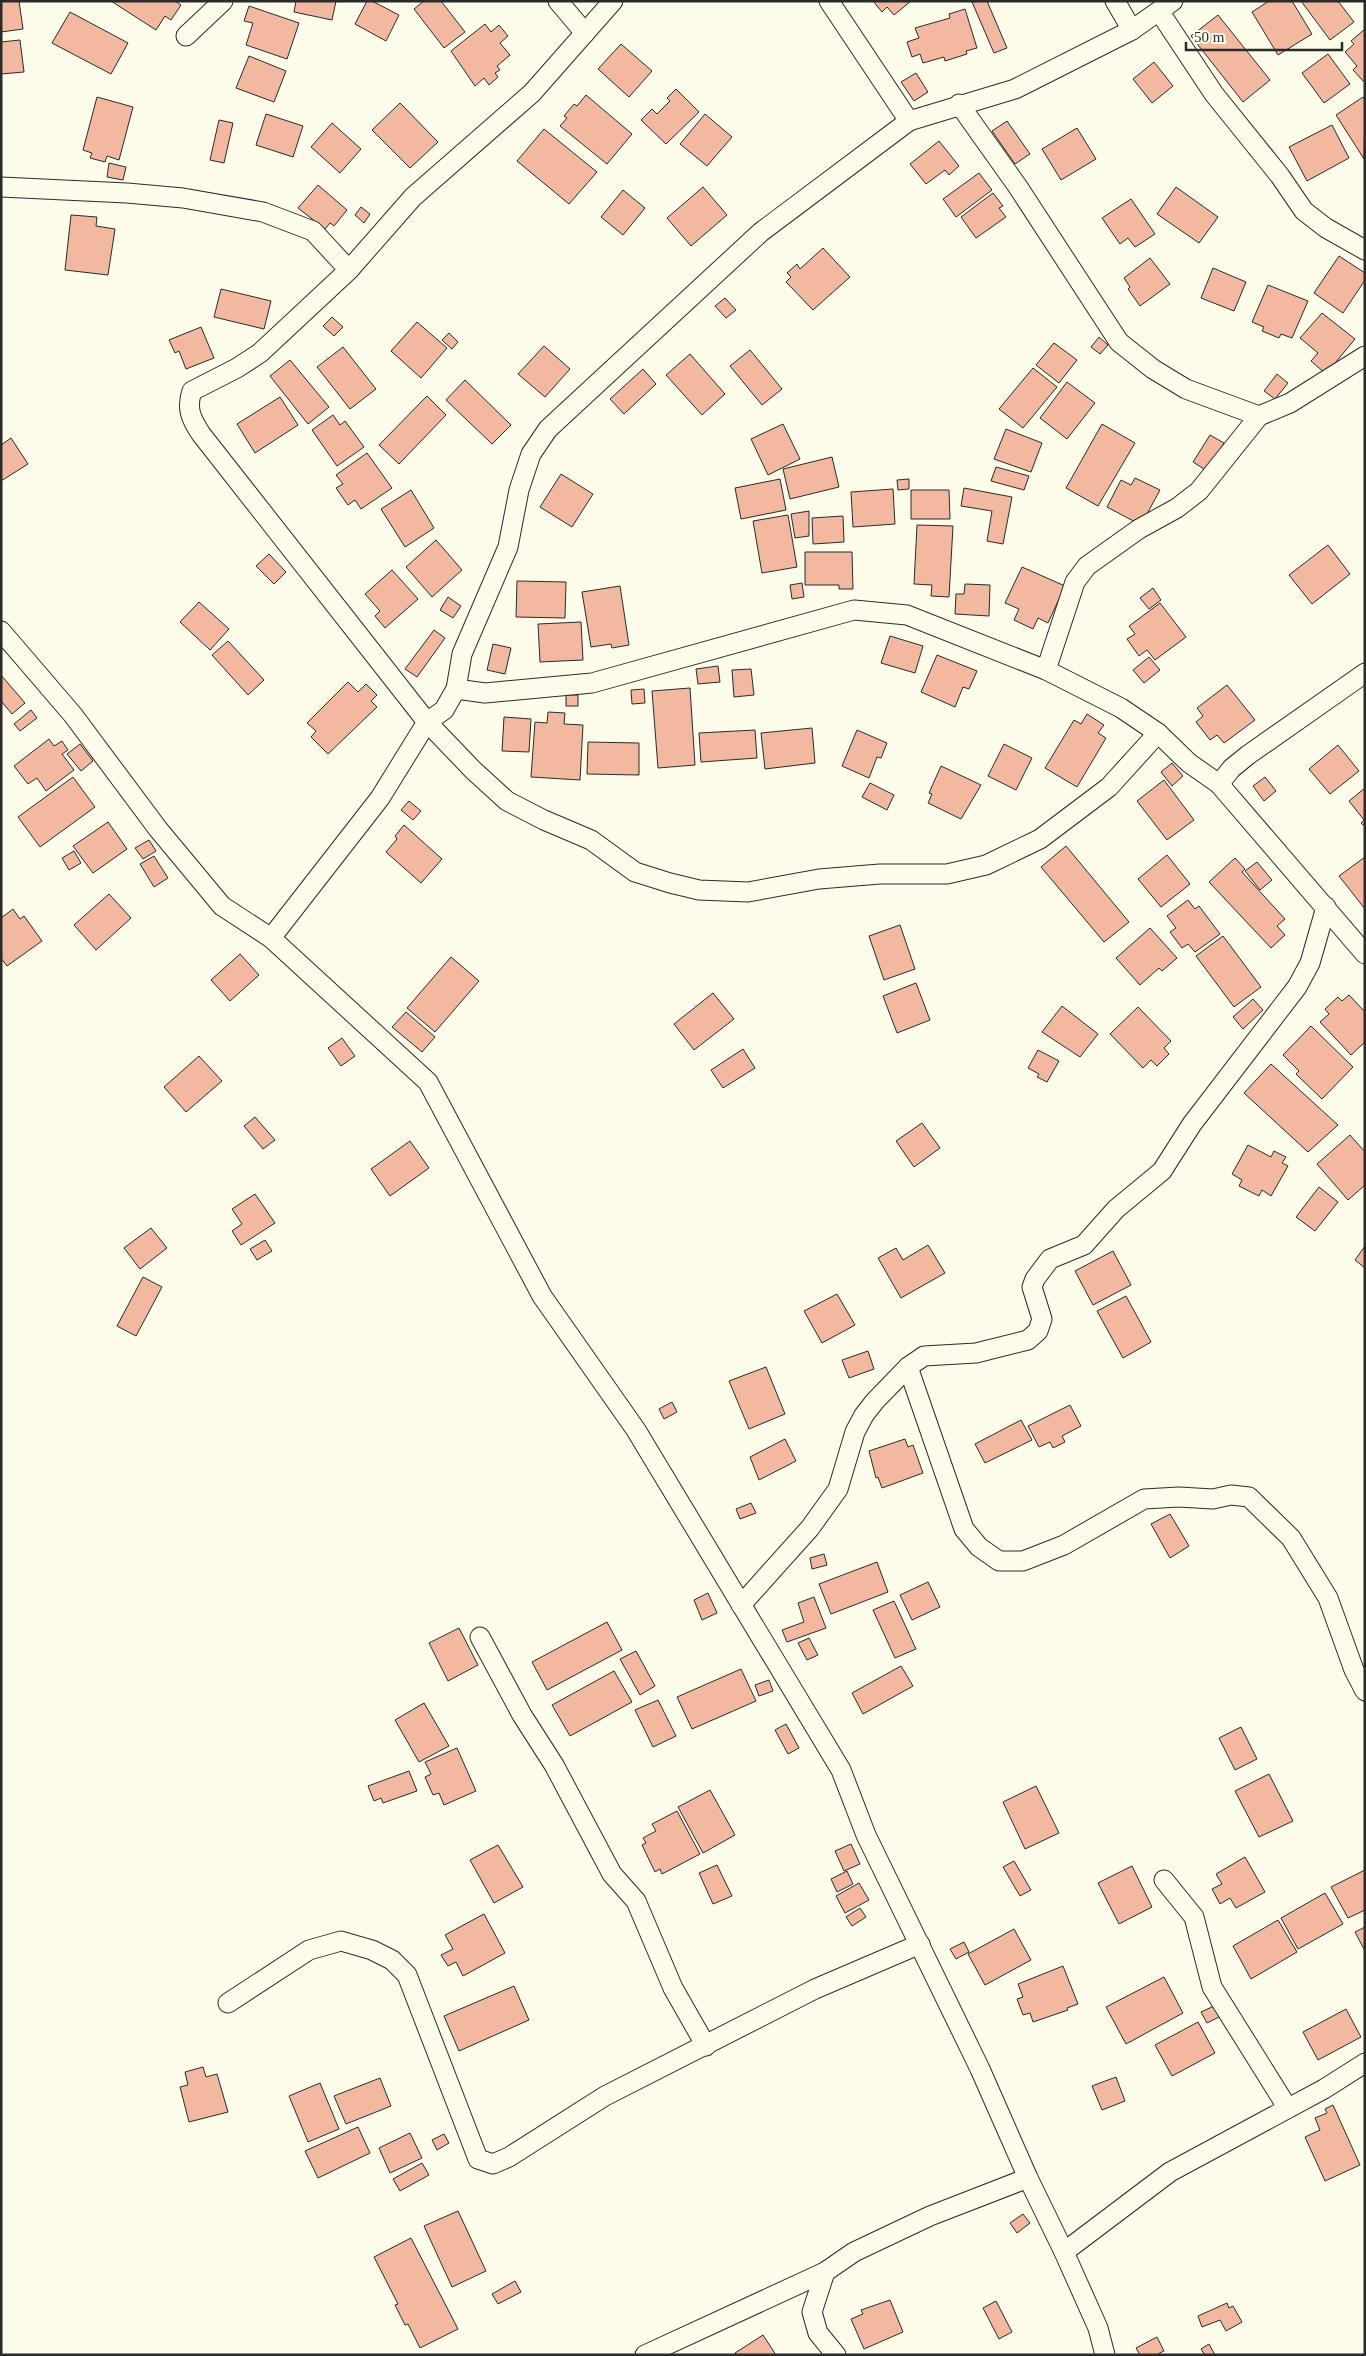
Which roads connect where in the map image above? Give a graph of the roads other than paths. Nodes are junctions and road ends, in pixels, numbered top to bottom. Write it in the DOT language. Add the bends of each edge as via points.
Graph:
graph roads {
  1 [pos="223,1"];
  2 [pos="558,1"];
  3 [pos="613,1"];
  4 [pos="830,1"];
  5 [pos="1115,1"];
  6 [pos="1166,6"];
  7 [pos="1132,30"];
  8 [pos="585,33"];
  9 [pos="186,36"];
  10 [pos="959,104"];
  11 [pos="909,121"];
  12 [pos="1,187"];
  13 [pos="1365,250"];
  14 [pos="349,270"];
  15 [pos="1365,356"];
  16 [pos="1259,416"];
  17 [pos="1,631"];
  18 [pos="1046,670"];
  19 [pos="1365,673"];
  20 [pos="456,689"];
  21 [pos="427,722"];
  22 [pos="1158,733"];
  23 [pos="1219,784"];
  24 [pos="1326,907"];
  25 [pos="271,938"];
  26 [pos="1365,954"];
  27 [pos="908,1367"];
  28 [pos="742,1605"];
  29 [pos="480,1637"];
  30 [pos="1365,1691"];
  31 [pos="1164,1880"];
  32 [pos="920,1944"];
  33 [pos="228,2002"];
  34 [pos="706,2046"];
  35 [pos="1365,2063"];
  36 [pos="1287,2107"];
  37 [pos="1028,2178"];
  38 [pos="1064,2252"];
  39 [pos="825,2272"];
  40 [pos="645,2355"];
  41 [pos="836,2355"];
  42 [pos="1105,2355"];
  1 -- 9 [label="street"];
  2 -- 8 [label="street"];
  3 -- 8 [label="street"];
  4 -- 11 [label="street"];
  5 -- 7 [label="street"];
  6 -- 7 [label="street"];
  6 -- 13 [label="street" via="1214,94 1304,210 1326,228"];
  7 -- 10 [label="street" via="1015,88"];
  8 -- 14 [label="street" via="532,93 413,197"];
  10 -- 11 [label="street"];
  10 -- 16 [label="street" via="1120,342 1152,369 1186,389"];
  11 -- 20 [label="street" via="761,232 548,429 531,454 519,490 508,547 462,654"];
  12 -- 14 [label="street" via="183,198 263,212 313,230"];
  14 -- 21 [label="street" via="260,353 192,391 187,405 201,434"];
  15 -- 16 [label="street" via="1290,402"];
  16 -- 18 [label="street" via="1199,491 1177,508 1139,529 1079,575"];
  17 -- 25 [label="street" via="73,715 222,906"];
  18 -- 20 [label="street" via="907,615 854,610 592,683 485,693"];
  18 -- 22 [label="street" via="1121,708"];
  19 -- 23 [label="street" via="1232,768"];
  20 -- 21 [label="street" via="444,710"];
  21 -- 22 [label="street" via="507,801 591,840 636,872 699,890 748,892 819,879 880,874 947,874 986,865 1040,838 1109,787"];
  21 -- 25 [label="street" via="380,798"];
  22 -- 23 [label="street" via="1189,763"];
  23 -- 24 [label="street"];
  24 -- 26 [label="street"];
  24 -- 27 [label="street" via="1310,963 1297,987 1192,1124 1162,1171 1122,1202 1084,1245 1050,1259 1040,1272 1032,1287 1042,1319 1038,1331 1028,1340 976,1353 924,1356"];
  25 -- 28 [label="street" via="428,1082 542,1296 636,1430"];
  27 -- 28 [label="street" via="864,1415 855,1432 838,1489 810,1528"];
  27 -- 30 [label="street" via="964,1529 979,1547 999,1561 1023,1561 1064,1545 1144,1499 1248,1497 1291,1538 1324,1591"];
  28 -- 32 [label="street" via="841,1770 866,1835"];
  29 -- 34 [label="street" via="612,1874 636,1901 673,1988"];
  31 -- 36 [label="street" via="1194,1917 1212,1987"];
  32 -- 34 [label="street" via="815,1989"];
  32 -- 37 [label="street"];
  33 -- 34 [label="street" via="309,1950 341,1941 392,1960 406,1975 478,2159 493,2164 605,2096"];
  35 -- 36 [label="street" via="1324,2089"];
  36 -- 38 [label="street" via="1170,2172"];
  37 -- 38 [label="street"];
  37 -- 39 [label="street" via="930,2216 854,2252"];
  38 -- 42 [label="street" via="1098,2328"];
  39 -- 40 [label="street"];
  39 -- 41 [label="street" via="812,2312 818,2333"];
}
